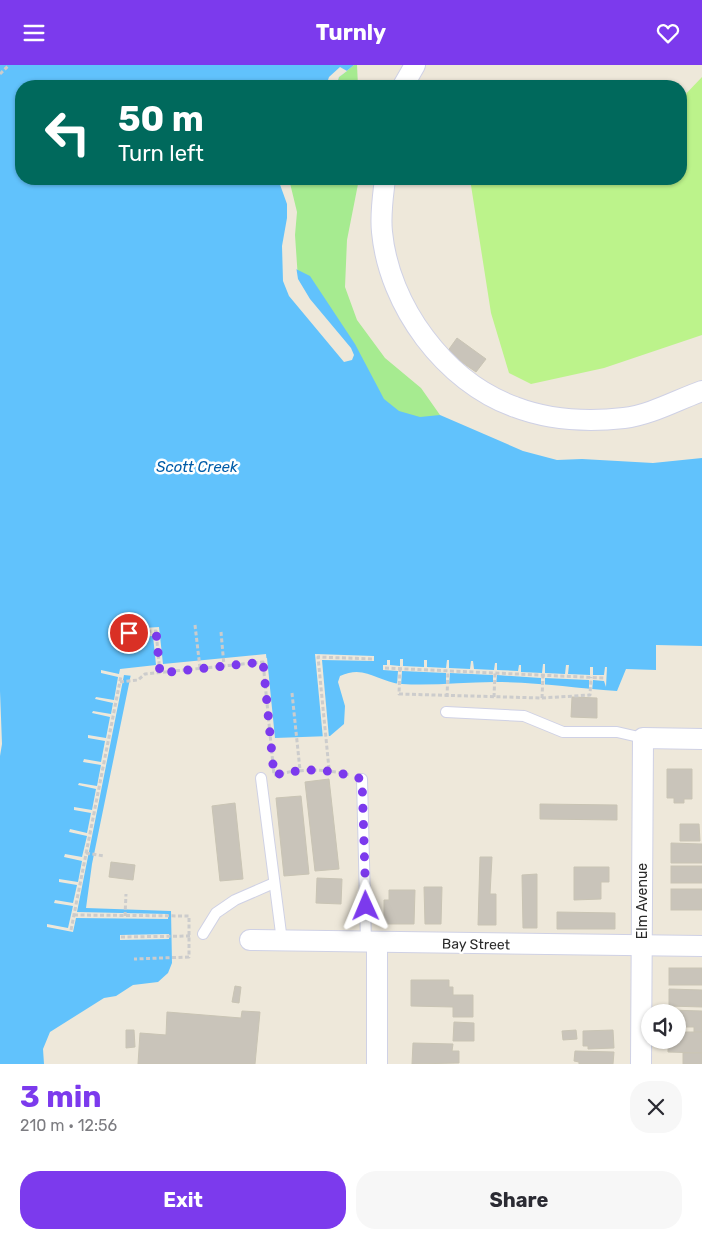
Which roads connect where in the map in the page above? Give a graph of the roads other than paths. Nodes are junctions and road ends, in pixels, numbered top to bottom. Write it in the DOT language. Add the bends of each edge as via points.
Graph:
graph roads {
  1 [pos="416,65"];
  2 [pos="407,80"];
  3 [pos="385,185"];
  4 [pos="702,391"];
  5 [pos="446,712"];
  6 [pos="643,738"];
  7 [pos="702,739"];
  8 [pos="262,778"];
  9 [pos="362,779"];
  10 [pos="274,883"];
  11 [pos="203,934"];
  12 [pos="250,940"];
  13 [pos="282,941"];
  14 [pos="372,943"];
  15 [pos="641,946"];
  16 [pos="702,946"];
  17 [pos="377,1064"];
  18 [pos="641,1064"];
  1 -- 2 [label="street"];
  3 -- 4 [label="street" via="382,231 385,251 401,297 438,353 474,385 516,407 582,420 626,418"];
  5 -- 6 [label="lane" via="524,716 563,732 617,732"];
  6 -- 7 [label="street"];
  6 -- 15 [label="street, Elm Avenue"];
  8 -- 10 [label="lane"];
  9 -- 14 [label="lane"];
  10 -- 11 [label="lane" via="235,900 216,913"];
  10 -- 13 [label="lane"];
  12 -- 13 [label="street, Bay Street"];
  13 -- 14 [label="street, Bay Street"];
  14 -- 15 [label="street, Bay Street"];
  14 -- 17 [label="street"];
  15 -- 16 [label="street, Bay Street"];
  15 -- 18 [label="street, Elm Avenue"];
}
